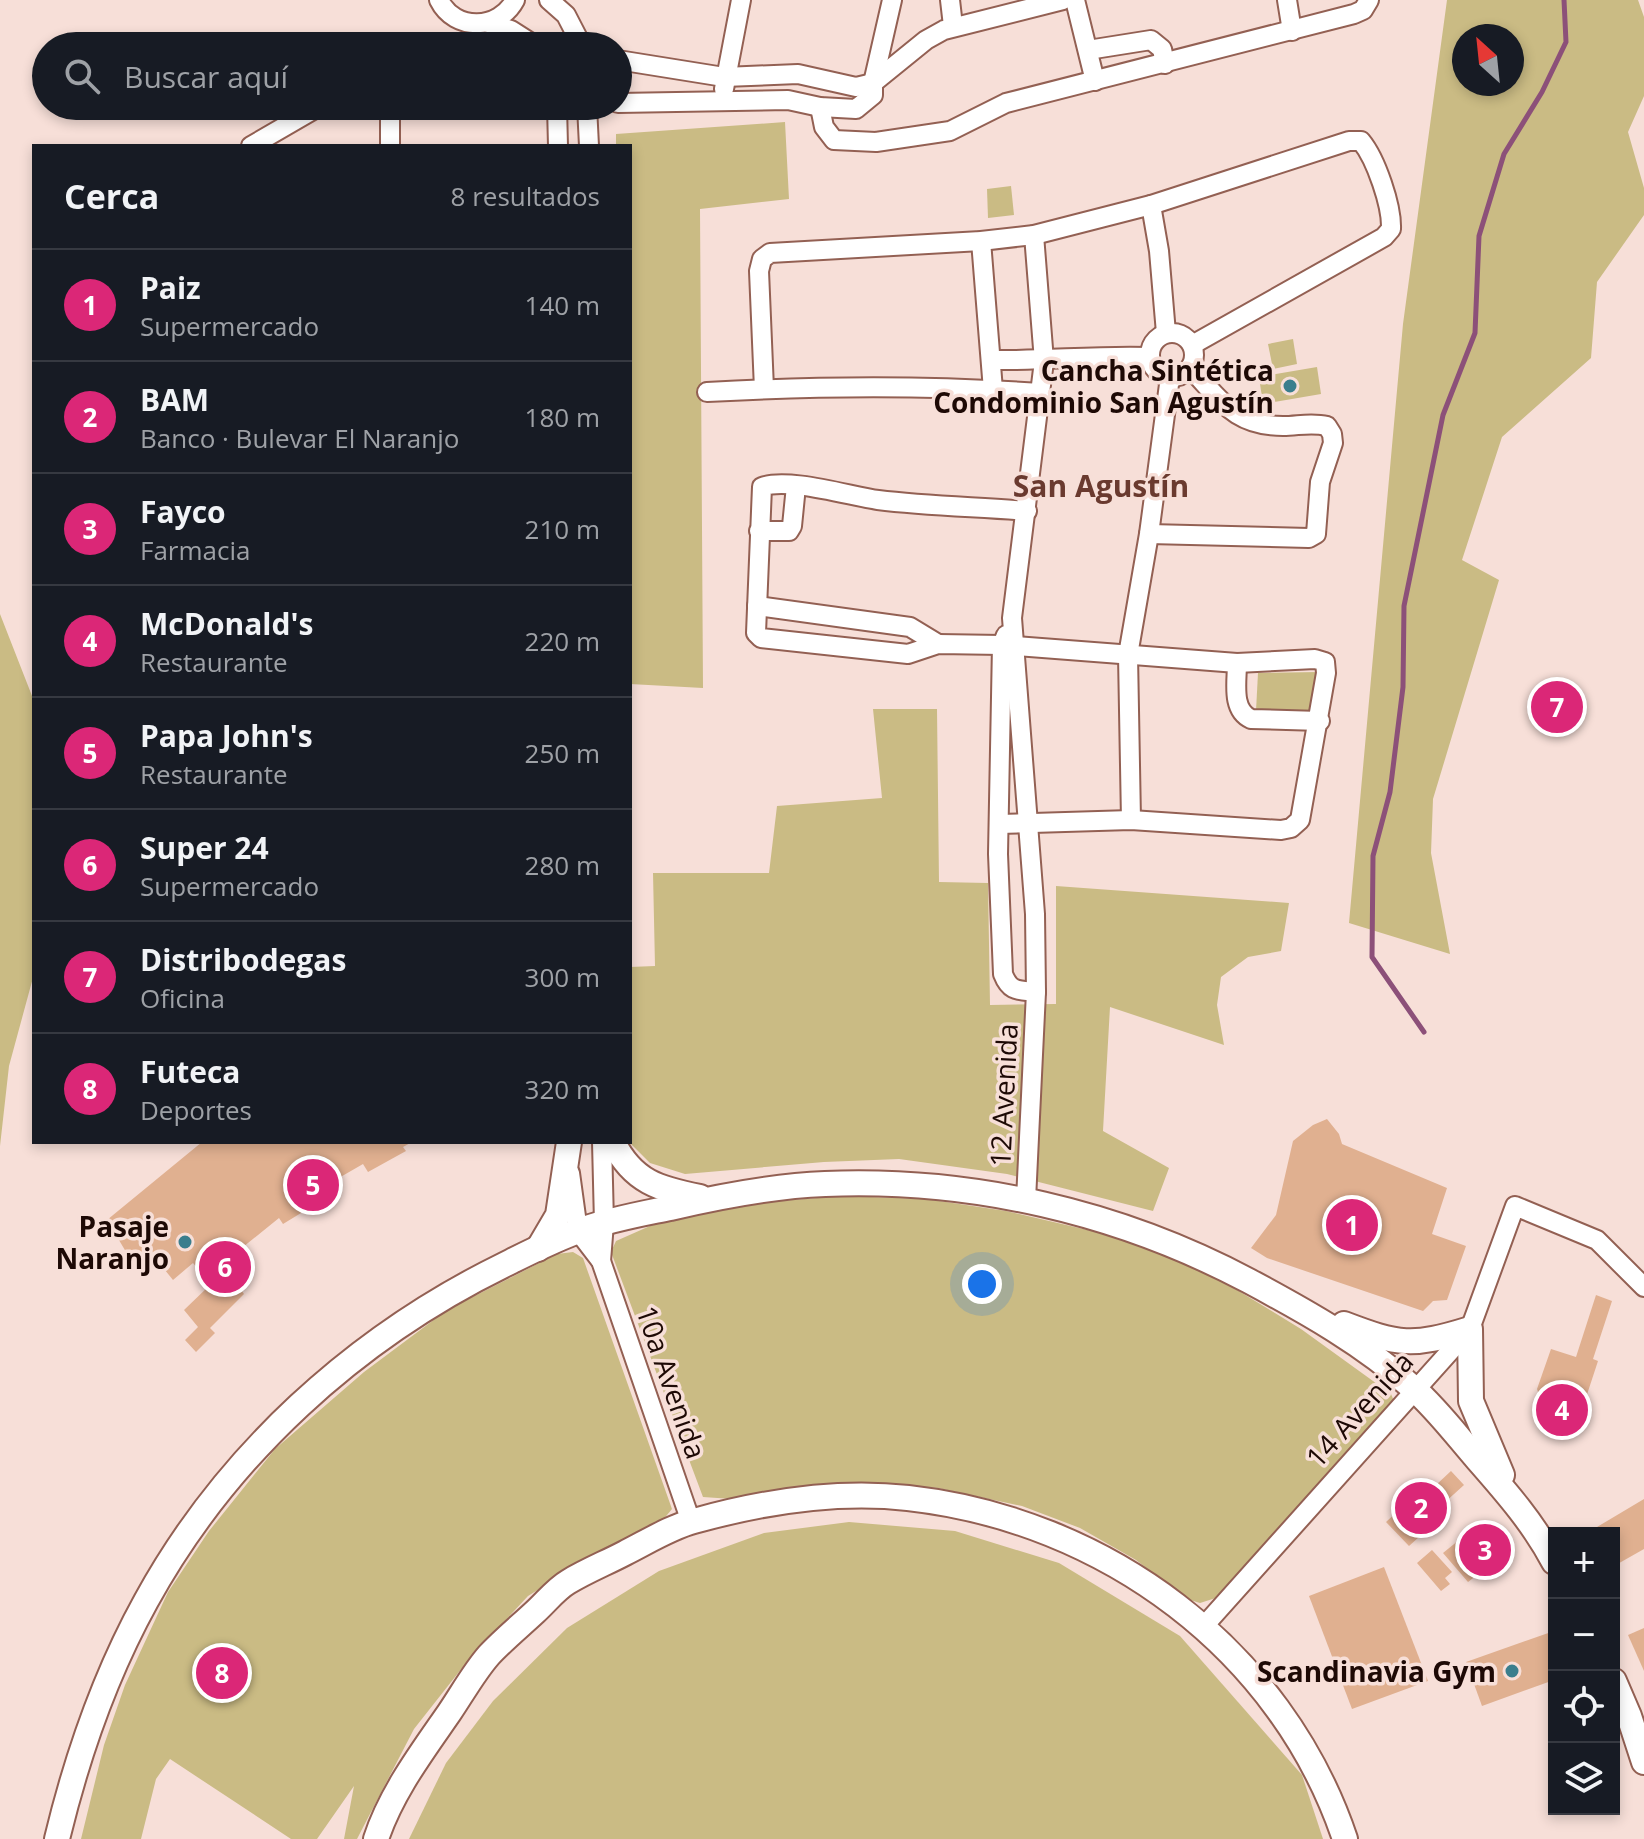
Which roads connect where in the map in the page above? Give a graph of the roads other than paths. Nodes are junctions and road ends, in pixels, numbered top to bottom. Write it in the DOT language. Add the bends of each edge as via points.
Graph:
graph roads {
  1 [pos="439,0"];
  2 [pos="515,0"];
  3 [pos="549,0"];
  4 [pos="741,0"];
  5 [pos="892,0"];
  6 [pos="950,0"];
  7 [pos="1063,0"];
  8 [pos="1075,0"];
  9 [pos="1287,0"];
  10 [pos="1369,0"];
  11 [pos="488,23"];
  12 [pos="953,26"];
  13 [pos="1292,31"];
  14 [pos="514,32"];
  15 [pos="575,32"];
  16 [pos="1088,50"];
  17 [pos="632,62"];
  18 [pos="1165,64"];
  19 [pos="771,75"];
  20 [pos="724,77"];
  21 [pos="1095,81"];
  22 [pos="873,83"];
  23 [pos="723,99"];
  24 [pos="770,100"];
  25 [pos="632,102"];
  26 [pos="820,107"];
  27 [pos="297,120"];
  28 [pos="390,120"];
  29 [pos="557,120"];
  30 [pos="588,120"];
  31 [pos="257,144"];
  32 [pos="390,144"];
  33 [pos="558,144"];
  34 [pos="589,144"];
  35 [pos="1151,205"];
  36 [pos="1034,235"];
  37 [pos="981,241"];
  38 [pos="1166,333"];
  39 [pos="1192,345"];
  40 [pos="1150,357"];
  41 [pos="992,360"];
  42 [pos="1044,361"];
  43 [pos="1190,368"];
  44 [pos="1170,377"];
  45 [pos="764,389"];
  46 [pos="993,390"];
  47 [pos="707,392"];
  48 [pos="1040,393"];
  49 [pos="796,486"];
  50 [pos="1027,511"];
  51 [pos="759,531"];
  52 [pos="1149,534"];
  53 [pos="757,606"];
  54 [pos="938,644"];
  55 [pos="1008,645"];
  56 [pos="1128,655"];
  57 [pos="1237,663"];
  58 [pos="1320,721"];
  59 [pos="1131,820"];
  60 [pos="1027,823"];
  61 [pos="999,824"];
  62 [pos="1030,852"];
  63 [pos="998,854"];
  64 [pos="1036,992"];
  65 [pos="569,1144"];
  66 [pos="569,1144"];
  67 [pos="602,1144"];
  68 [pos="614,1144"];
  69 [pos="710,1199"];
  70 [pos="1026,1200"];
  71 [pos="604,1223"];
  72 [pos="578,1231"];
  73 [pos="538,1249"];
  74 [pos="601,1261"];
  75 [pos="1644,1287"];
  76 [pos="1295,1305"];
  77 [pos="1470,1329"];
  78 [pos="1414,1389"];
  79 [pos="1513,1499"];
  80 [pos="691,1522"];
  81 [pos="1548,1548"];
  82 [pos="1204,1626"];
  83 [pos="1620,1695"];
  84 [pos="1644,1762"];
  85 [pos="57,1839"];
  86 [pos="376,1839"];
  87 [pos="1345,1839"];
  1 -- 11 [label="street" via="462,22"];
  2 -- 11 [label="street" via="503,16"];
  3 -- 15 [label="street"];
  4 -- 20 [label="street"];
  5 -- 22 [label="street"];
  6 -- 12 [label="street"];
  7 -- 12 [label="street"];
  8 -- 16 [label="street"];
  9 -- 13 [label="street"];
  10 -- 13 [label="street" via="1359,13"];
  11 -- 14 [label="street"];
  12 -- 22 [label="street" via="926,40"];
  13 -- 18 [label="street"];
  16 -- 18 [label="street" via="1151,40 1162,49"];
  16 -- 21 [label="street"];
  17 -- 20 [label="street"];
  18 -- 21 [label="street"];
  19 -- 20 [label="street"];
  19 -- 22 [label="street" via="798,74 856,87"];
  19 -- 24 [label="street"];
  20 -- 23 [label="street"];
  21 -- 26 [label="street" via="1006,103 950,131 876,142 834,140 824,127"];
  22 -- 26 [label="street" via="873,95 862,106"];
  23 -- 24 [label="street"];
  23 -- 25 [label="street"];
  24 -- 26 [label="street"];
  27 -- 31 [label="street"];
  28 -- 32 [label="street"];
  29 -- 33 [label="street"];
  30 -- 34 [label="street"];
  35 -- 36 [label="street"];
  35 -- 38 [label="street"];
  35 -- 39 [label="street" via="1361,141 1391,217 1384,237"];
  36 -- 37 [label="street"];
  36 -- 42 [label="street"];
  37 -- 41 [label="street"];
  37 -- 45 [label="street" via="770,253 759,271"];
  38 -- 39 [label="street" via="1183,335"];
  38 -- 40 [label="street" via="1154,342"];
  39 -- 43 [label="street"];
  40 -- 42 [label="street"];
  40 -- 44 [label="street" via="1155,370"];
  41 -- 42 [label="street"];
  41 -- 46 [label="street"];
  42 -- 48 [label="street"];
  43 -- 44 [label="street"];
  43 -- 52 [label="street" via="1235,416 1254,424 1327,426 1333,443 1320,482 1316,534"];
  44 -- 52 [label="street"];
  45 -- 46 [label="street"];
  45 -- 47 [label="street"];
  46 -- 48 [label="street"];
  48 -- 50 [label="street"];
  49 -- 50 [label="street" via="879,500"];
  49 -- 51 [label="street" via="789,531"];
  49 -- 51 [label="street" via="762,487"];
  50 -- 55 [label="street"];
  51 -- 53 [label="street"];
  52 -- 56 [label="street"];
  53 -- 54 [label="street" via="910,627"];
  53 -- 54 [label="street" via="755,625 761,638 908,654"];
  54 -- 55 [label="street"];
  55 -- 56 [label="street"];
  55 -- 60 [label="street, 12 Avenida"];
  55 -- 61 [label="street"];
  56 -- 57 [label="street"];
  56 -- 59 [label="street"];
  57 -- 58 [label="street" via="1237,708 1243,715"];
  57 -- 58 [label="street" via="1325,662"];
  58 -- 59 [label="street" via="1300,820 1291,828"];
  59 -- 60 [label="street"];
  60 -- 61 [label="street"];
  60 -- 62 [label="street, 12 Avenida"];
  61 -- 63 [label="street"];
  62 -- 63 [label="street"];
  62 -- 64 [label="street, 12 Avenida"];
  63 -- 64 [label="street, 12 Avenida" via="1003,974 1007,985"];
  64 -- 70 [label="street, 12 Avenida"];
  65 -- 72 [label="street, 10a Avenida"];
  66 -- 73 [label="main road" via="558,1215"];
  67 -- 71 [label="street, 10a Avenida"];
  68 -- 69 [label="main road" via="644,1180 664,1190"];
  69 -- 70 [label="main road" via="871,1183"];
  69 -- 71 [label="main road"];
  70 -- 76 [label="main road" via="1165,1242"];
  71 -- 72 [label="main road"];
  71 -- 74 [label="street, 10a Avenida"];
  72 -- 73 [label="main road"];
  72 -- 74 [label="street, 10a Avenida"];
  73 -- 85 [label="main road" via="451,1293 385,1336 291,1413 215,1497 174,1555 124,1643 90,1722"];
  74 -- 80 [label="street, 10a Avenida"];
  75 -- 77 [label="street, 14 Avenida" via="1597,1240 1515,1206"];
  76 -- 77 [label="main road" via="1394,1342 1432,1340"];
  76 -- 78 [label="main road"];
  77 -- 78 [label="street, 14 Avenida"];
  77 -- 79 [label="main road" via="1471,1401"];
  78 -- 79 [label="main road"];
  78 -- 82 [label="street, 14 Avenida"];
  79 -- 81 [label="main road"];
  80 -- 82 [label="main road" via="836,1497 907,1498 967,1507 1081,1546 1137,1577"];
  80 -- 86 [label="main road" via="566,1583 487,1657 419,1756"];
  82 -- 87 [label="main road" via="1274,1701 1319,1774"];
  83 -- 84 [label="main road"];
}
